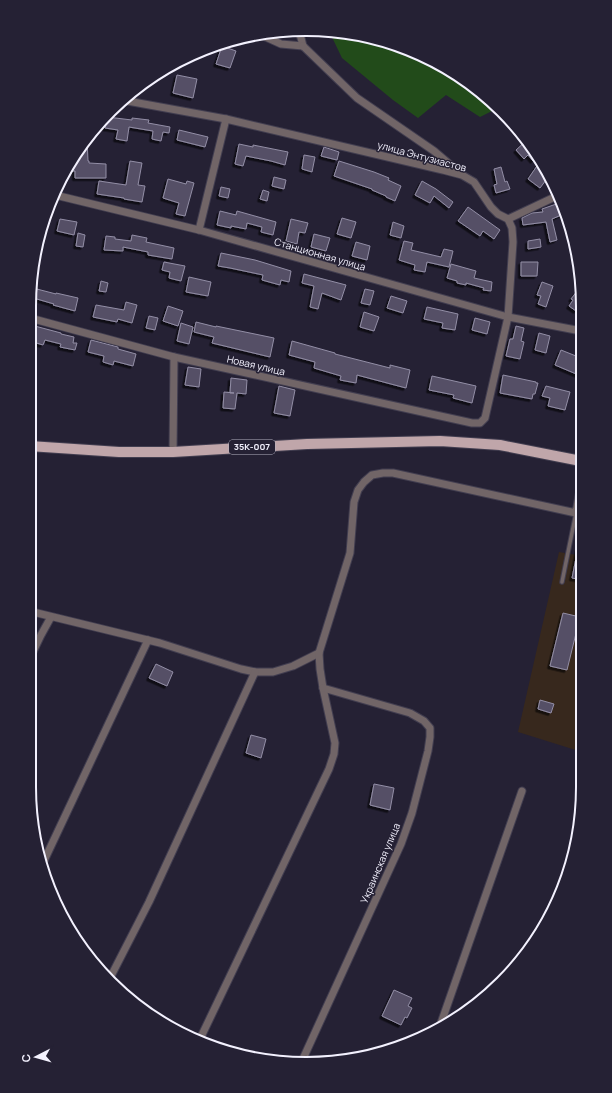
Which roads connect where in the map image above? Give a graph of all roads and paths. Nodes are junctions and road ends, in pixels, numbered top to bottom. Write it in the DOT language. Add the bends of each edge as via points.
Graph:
graph roads {
  1 [pos="301,36"];
  2 [pos="269,38"];
  3 [pos="303,46"];
  4 [pos="130,101"];
  5 [pos="226,118"];
  6 [pos="462,175"];
  7 [pos="60,196"];
  8 [pos="553,198"];
  9 [pos="508,219"];
  10 [pos="199,230"];
  11 [pos="508,316"];
  12 [pos="36,320"];
  13 [pos="576,330"];
  14 [pos="174,357"];
  15 [pos="36,446"];
  16 [pos="173,452"];
  17 [pos="576,460"];
  18 [pos="576,513"];
  19 [pos="562,582"];
  20 [pos="36,613"];
  21 [pos="51,617"];
  22 [pos="148,640"];
  23 [pos="36,645"];
  24 [pos="319,653"];
  25 [pos="255,672"];
  26 [pos="323,688"];
  27 [pos="522,791"];
  28 [pos="45,858"];
  29 [pos="112,975"];
  30 [pos="442,1020"];
  31 [pos="202,1035"];
  32 [pos="304,1057"];
  1 -- 3 [label="street"];
  2 -- 3 [label="street" via="281,44"];
  3 -- 6 [label="street" via="357,98 434,151"];
  4 -- 5 [label="street, улица Энтузиастов"];
  5 -- 6 [label="street, улица Энтузиастов"];
  5 -- 10 [label="street"];
  6 -- 9 [label="street, улица Энтузиастов" via="474,182 491,208"];
  7 -- 10 [label="street, Станционная улица"];
  8 -- 9 [label="street"];
  9 -- 11 [label="street" via="513,242"];
  10 -- 11 [label="street, Станционная улица"];
  11 -- 13 [label="street, Станционная улица"];
  11 -- 14 [label="street, Новая улица" via="485,418 480,423"];
  12 -- 14 [label="street, Новая улица"];
  14 -- 16 [label="street"];
  15 -- 16 [label="main road, 35К-007" via="119,452"];
  16 -- 17 [label="main road, 35К-007" via="307,444 440,441 500,444"];
  18 -- 19 [label="lane"];
  18 -- 24 [label="street" via="393,473 372,475 358,490 354,502 350,553"];
  20 -- 21 [label="street"];
  21 -- 22 [label="street"];
  21 -- 23 [label="street"];
  22 -- 25 [label="street"];
  22 -- 28 [label="street"];
  24 -- 25 [label="street" via="293,666 273,672"];
  24 -- 26 [label="street"];
  25 -- 29 [label="street" via="149,902"];
  26 -- 31 [label="street" via="335,743 329,769"];
  26 -- 32 [label="street, Украинская улица" via="410,713 430,728 430,737 412,813 401,844"];
  27 -- 30 [label="street"];
}
